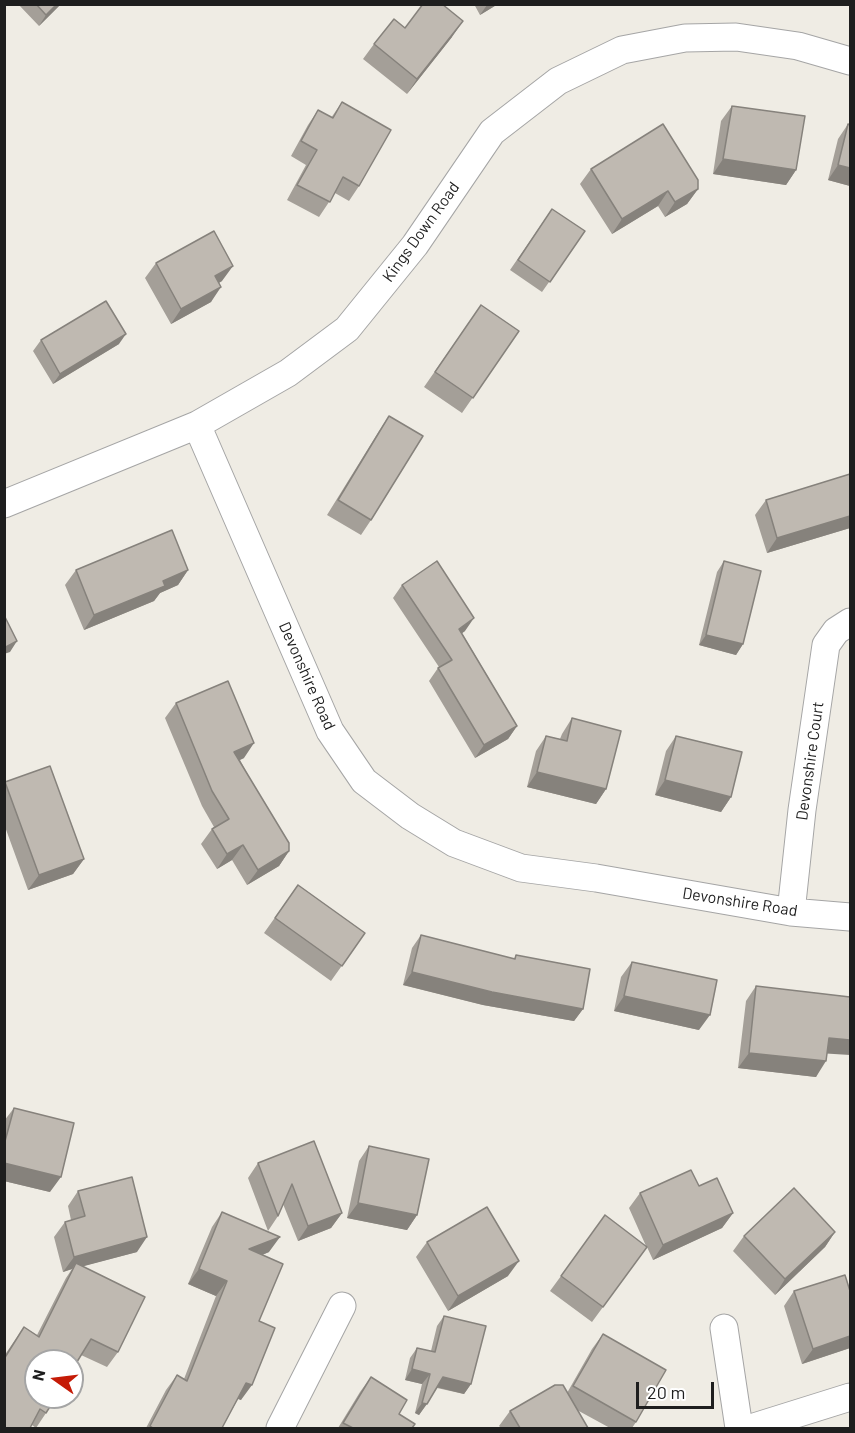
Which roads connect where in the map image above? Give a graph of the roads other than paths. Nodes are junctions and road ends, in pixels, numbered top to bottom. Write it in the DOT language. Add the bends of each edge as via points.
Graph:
graph roads {
  1 [pos="850,61"];
  2 [pos="198,425"];
  3 [pos="4,504"];
  4 [pos="850,622"];
  5 [pos="791,912"];
  6 [pos="850,917"];
  7 [pos="342,1306"];
  8 [pos="724,1328"];
  9 [pos="850,1397"];
  10 [pos="280,1428"];
  11 [pos="739,1428"];
  12 [pos="751,1428"];
  1 -- 2 [label="street, Kings Down Road" via="798,46 736,37 685,38 622,50 558,81 492,132 415,245 347,329 288,373"];
  2 -- 3 [label="street, Kings Down Road"];
  2 -- 5 [label="street, Devonshire Road" via="330,730 364,781 454,843 521,868"];
  4 -- 5 [label="street, Devonshire Court" via="836,631 826,645"];
  5 -- 6 [label="street, Devonshire Road"];
  7 -- 10 [label="street"];
  8 -- 11 [label="street"];
  9 -- 12 [label="street"];
}
